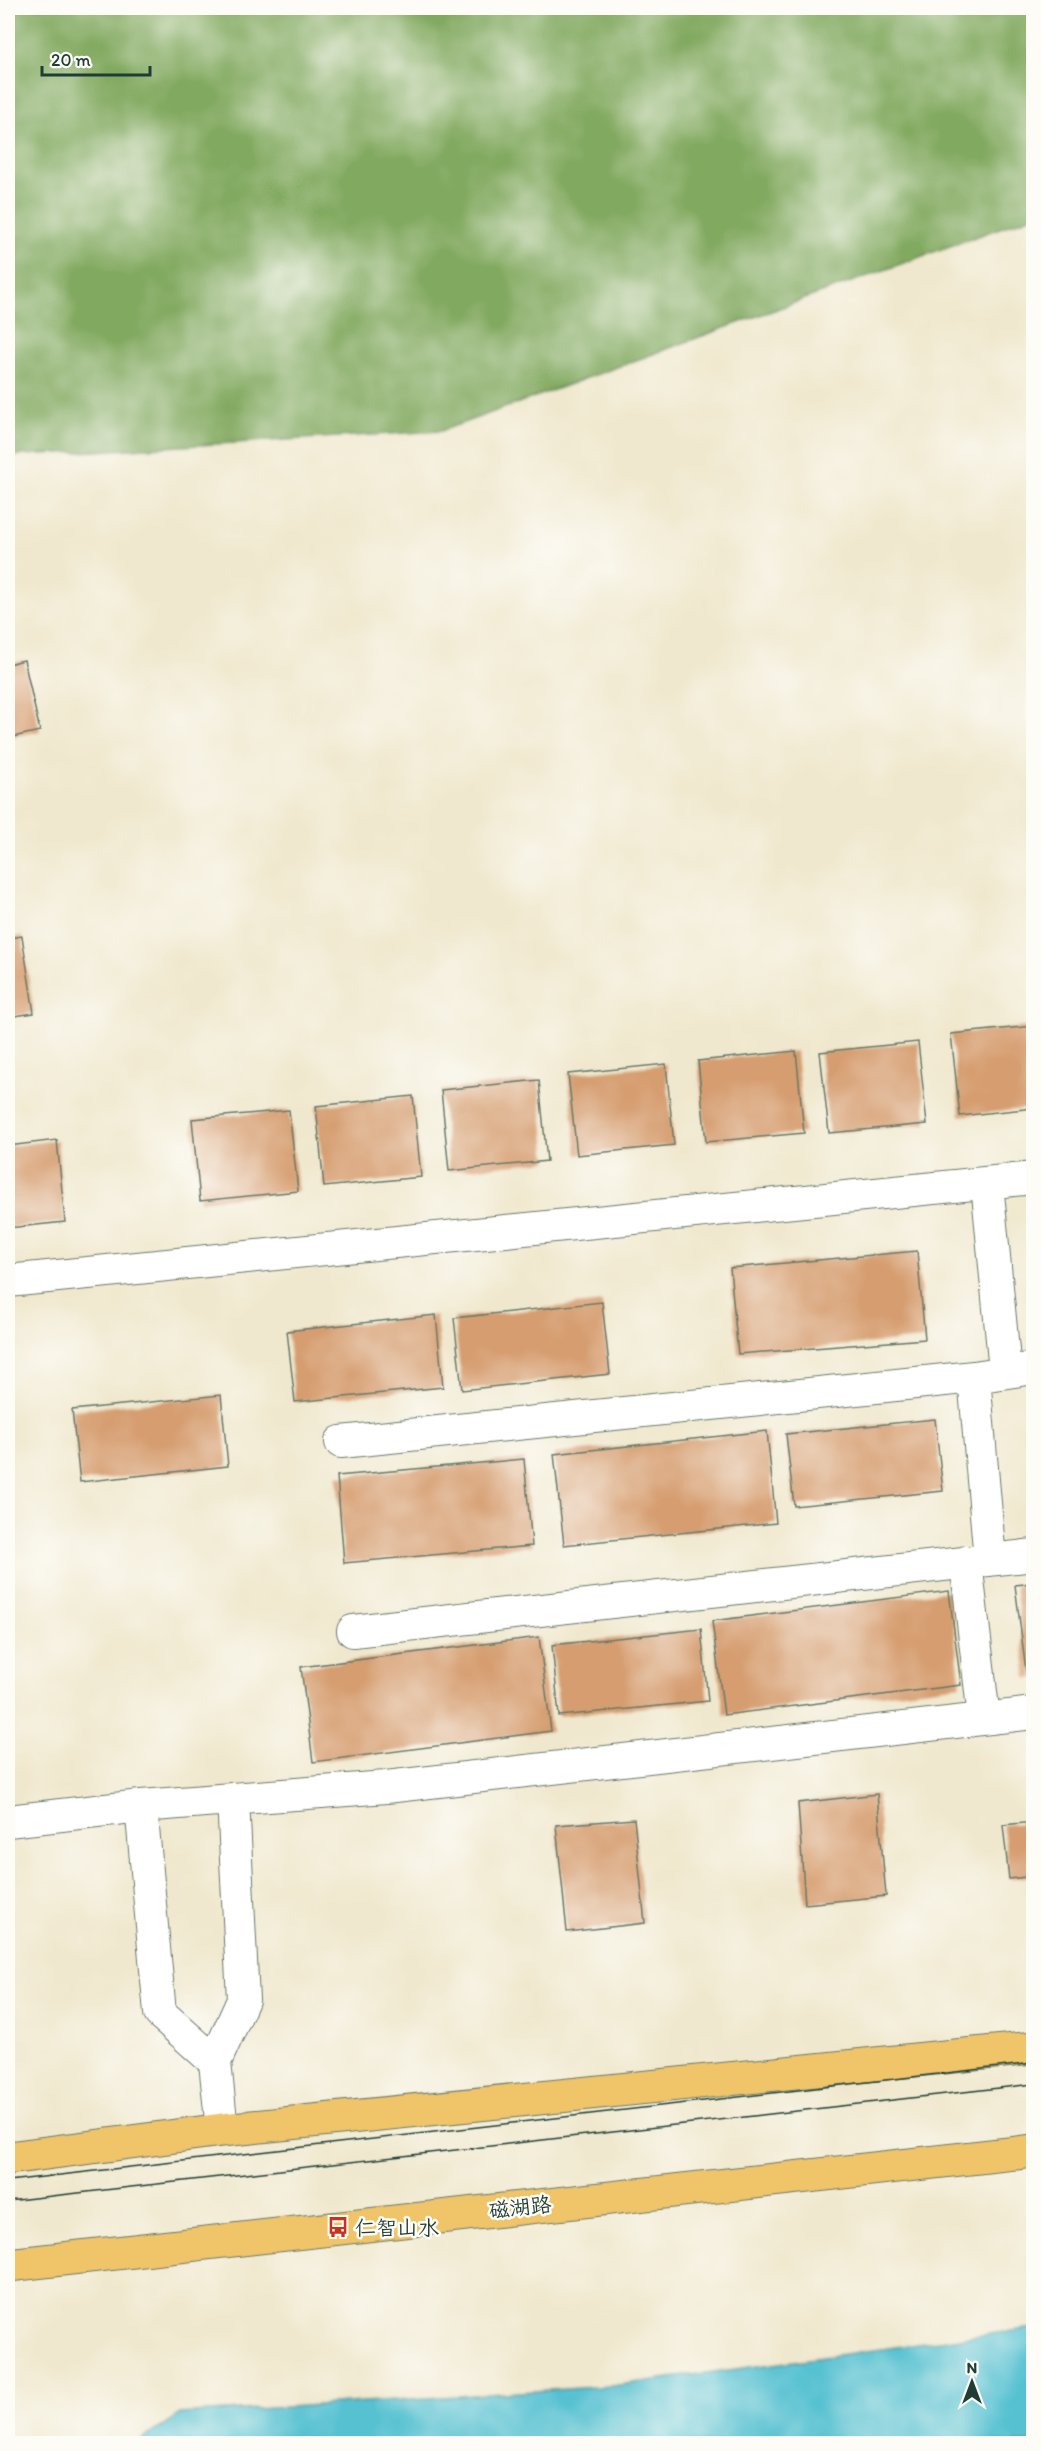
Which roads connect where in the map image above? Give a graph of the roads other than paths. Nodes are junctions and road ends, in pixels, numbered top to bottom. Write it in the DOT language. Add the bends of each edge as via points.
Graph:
graph roads {
  1 [pos="1034,1178"];
  2 [pos="987,1183"];
  3 [pos="8,1281"];
  4 [pos="1019,1370"];
  5 [pos="974,1377"];
  6 [pos="341,1442"];
  7 [pos="1034,1556"];
  8 [pos="978,1561"];
  9 [pos="353,1631"];
  10 [pos="1034,1713"];
  11 [pos="984,1718"];
  12 [pos="233,1799"];
  13 [pos="141,1806"];
  14 [pos="8,1821"];
  15 [pos="1034,2048"];
  16 [pos="215,2062"];
  17 [pos="222,2130"];
  18 [pos="1034,2151"];
  19 [pos="8,2158"];
  20 [pos="8,2265"];
  1 -- 2 [label="street"];
  2 -- 3 [label="street"];
  2 -- 4 [label="street"];
  4 -- 5 [label="street"];
  5 -- 6 [label="street"];
  5 -- 8 [label="street"];
  7 -- 8 [label="street"];
  8 -- 9 [label="street"];
  8 -- 11 [label="street"];
  10 -- 11 [label="street"];
  11 -- 12 [label="street" via="386,1787"];
  12 -- 13 [label="street"];
  12 -- 16 [label="street" via="243,2000"];
  13 -- 14 [label="street"];
  13 -- 16 [label="street" via="160,2013"];
  15 -- 17 [label="main road"];
  16 -- 17 [label="street"];
  17 -- 19 [label="main road"];
  18 -- 20 [label="main road, 磁湖路"];
}
